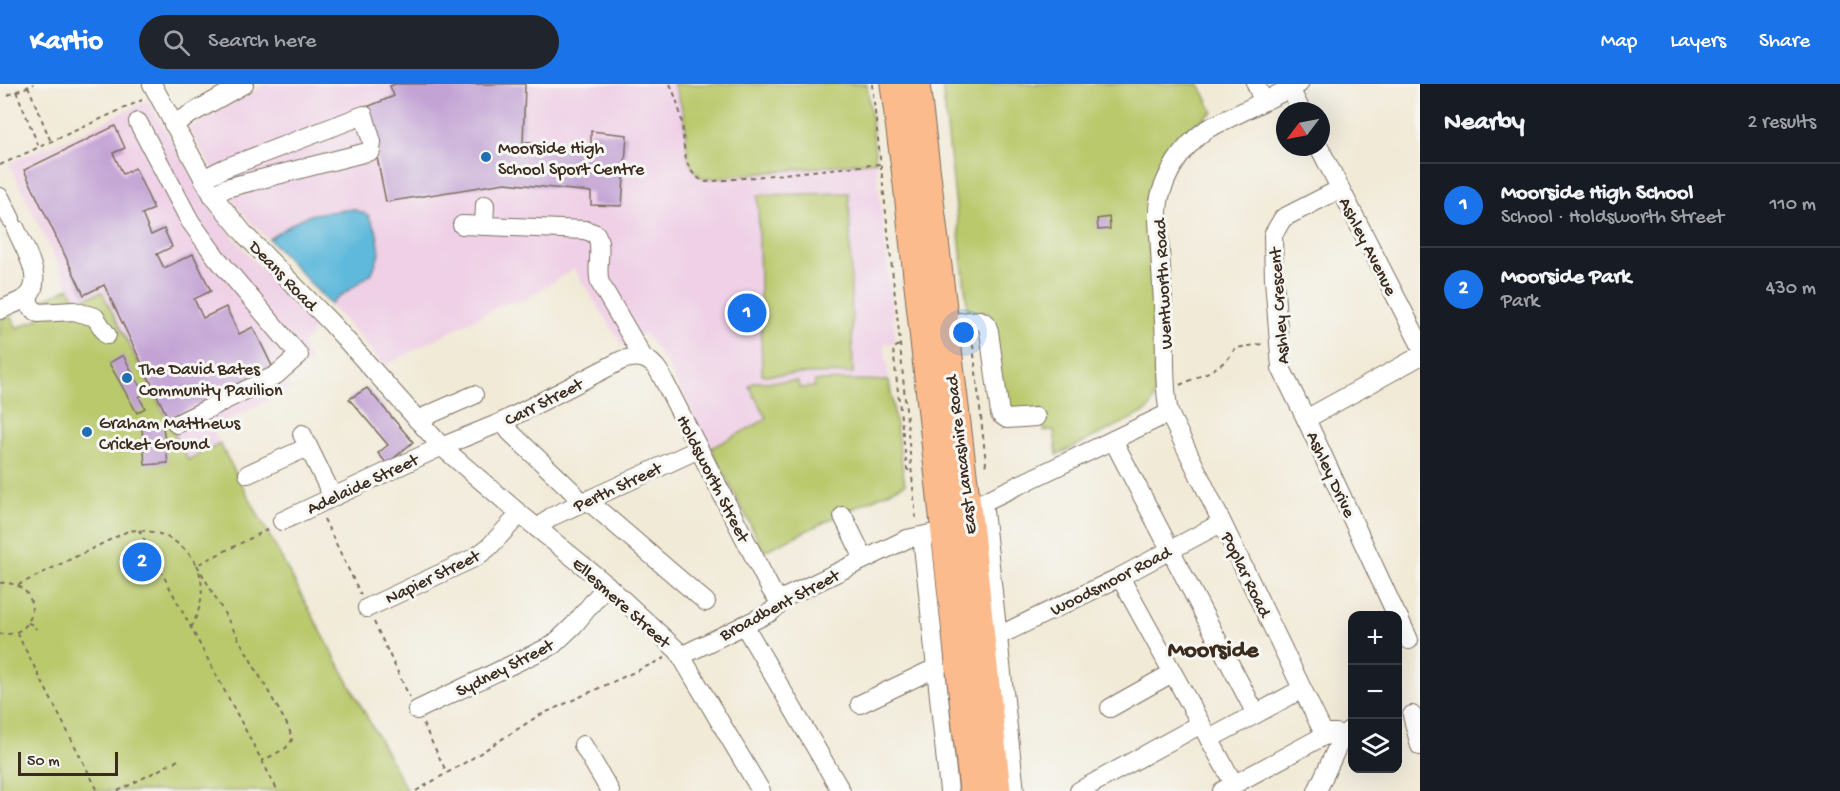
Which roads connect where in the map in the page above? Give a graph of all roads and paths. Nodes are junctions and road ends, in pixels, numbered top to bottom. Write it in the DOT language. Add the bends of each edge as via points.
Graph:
graph roads {
  1 [pos="19,84"];
  2 [pos="34,84"];
  3 [pos="244,84"];
  4 [pos="670,84"];
  5 [pos="872,84"];
  6 [pos="894,84"];
  7 [pos="916,84"];
  8 [pos="28,86"];
  9 [pos="1294,86"];
  10 [pos="22,89"];
  11 [pos="154,89"];
  12 [pos="16,91"];
  13 [pos="1260,92"];
  14 [pos="8,95"];
  15 [pos="1298,102"];
  16 [pos="138,122"];
  17 [pos="173,124"];
  18 [pos="51,142"];
  19 [pos="39,147"];
  20 [pos="1324,156"];
  21 [pos="880,164"];
  22 [pos="0,165"];
  23 [pos="203,179"];
  24 [pos="1340,189"];
  25 [pos="0,197"];
  26 [pos="217,201"];
  27 [pos="485,205"];
  28 [pos="462,225"];
  29 [pos="484,225"];
  30 [pos="28,296"];
  31 [pos="0,309"];
  32 [pos="956,330"];
  33 [pos="107,335"];
  34 [pos="1278,343"];
  35 [pos="1420,344"];
  36 [pos="900,345"];
  37 [pos="1420,356"];
  38 [pos="643,357"];
  39 [pos="1166,388"];
  40 [pos="474,394"];
  41 [pos="1169,413"];
  42 [pos="1036,417"];
  43 [pos="1306,419"];
  44 [pos="417,420"];
  45 [pos="502,422"];
  46 [pos="177,424"];
  47 [pos="1113,440"];
  48 [pos="437,441"];
  49 [pos="699,449"];
  50 [pos="982,467"];
  51 [pos="912,473"];
  52 [pos="248,474"];
  53 [pos="325,501"];
  54 [pos="584,502"];
  55 [pos="975,506"];
  56 [pos="520,514"];
  57 [pos="843,516"];
  58 [pos="282,521"];
  59 [pos="1221,523"];
  60 [pos="538,529"];
  61 [pos="139,530"];
  62 [pos="928,535"];
  63 [pos="1170,550"];
  64 [pos="864,560"];
  65 [pos="197,565"];
  66 [pos="1120,578"];
  67 [pos="0,583"];
  68 [pos="18,585"];
  69 [pos="607,585"];
  70 [pos="706,602"];
  71 [pos="781,602"];
  72 [pos="367,608"];
  73 [pos="1395,611"];
  74 [pos="28,623"];
  75 [pos="744,625"];
  76 [pos="1402,626"];
  77 [pos="191,628"];
  78 [pos="36,629"];
  79 [pos="17,633"];
  80 [pos="0,634"];
  81 [pos="998,636"];
  82 [pos="1409,640"];
  83 [pos="680,654"];
  84 [pos="937,669"];
  85 [pos="1172,673"];
  86 [pos="1302,689"];
  87 [pos="860,704"];
  88 [pos="1110,708"];
  89 [pos="417,710"];
  90 [pos="1256,714"];
  91 [pos="1410,716"];
  92 [pos="1205,732"];
  93 [pos="1348,732"];
  94 [pos="1325,736"];
  95 [pos="583,745"];
  96 [pos="1420,746"];
  97 [pos="180,759"];
  98 [pos="262,761"];
  99 [pos="447,773"];
  100 [pos="1228,787"];
  101 [pos="98,791"];
  102 [pos="118,791"];
  103 [pos="278,791"];
  104 [pos="416,791"];
  105 [pos="610,791"];
  106 [pos="762,791"];
  107 [pos="841,791"];
  108 [pos="949,791"];
  109 [pos="973,791"];
  110 [pos="997,791"];
  111 [pos="1015,791"];
  112 [pos="1079,791"];
  113 [pos="1317,791"];
  1 -- 10 [label="path"];
  2 -- 8 [label="path"];
  3 -- 17 [label="street"];
  4 -- 21 [label="path" via="680,115 686,160 705,182"];
  5 -- 21 [label="path"];
  6 -- 62 [label="highway, East Lancashire Road" via="907,184"];
  7 -- 32 [label="highway, East Lancashire Road"];
  8 -- 10 [label="path"];
  8 -- 18 [label="path"];
  9 -- 13 [label="street, Wentworth Road"];
  9 -- 15 [label="street"];
  10 -- 14 [label="path"];
  11 -- 17 [label="street, Deans Road"];
  11 -- 18 [label="path"];
  12 -- 19 [label="path"];
  13 -- 39 [label="street, Wentworth Road" via="1186,147 1162,190 1154,219"];
  16 -- 46 [label="street" via="190,220 216,257 299,355 276,375"];
  17 -- 23 [label="street, Deans Road"];
  18 -- 19 [label="path"];
  19 -- 22 [label="path"];
  20 -- 24 [label="street, Ashley Avenue"];
  21 -- 36 [label="path"];
  23 -- 26 [label="street, Deans Road"];
  23 -- 26 [label="street" via="364,115 371,151 226,188"];
  24 -- 34 [label="street, Ashley Crescent" via="1290,213 1277,225 1273,235"];
  24 -- 35 [label="street, Ashley Avenue"];
  25 -- 30 [label="street" via="33,268 35,280"];
  26 -- 44 [label="street, Deans Road"];
  27 -- 29 [label="street"];
  28 -- 29 [label="street"];
  29 -- 38 [label="street, Holdsworth Street" via="585,230 596,234 600,283"];
  30 -- 31 [label="street"];
  30 -- 33 [label="street" via="30,306 38,313 74,311 95,317"];
  32 -- 42 [label="street" via="980,320 987,323 1000,414 1007,419"];
  32 -- 50 [label="path" via="971,338 973,345 986,463"];
  32 -- 55 [label="highway, East Lancashire Road"];
  34 -- 39 [label="path" via="1238,346 1225,363 1177,387"];
  34 -- 43 [label="street, Ashley Crescent" via="1284,376"];
  36 -- 51 [label="path"];
  36 -- 51 [label="path" via="893,349 907,469"];
  37 -- 43 [label="street, Ashley Drive"];
  38 -- 45 [label="street, Carr Street" via="622,360"];
  38 -- 49 [label="street, Holdsworth Street" via="651,360 660,373"];
  39 -- 41 [label="street, Wentworth Road"];
  40 -- 44 [label="street"];
  41 -- 47 [label="street"];
  41 -- 59 [label="street, Poplar Road"];
  43 -- 73 [label="street, Ashley Drive"];
  44 -- 48 [label="street, Deans Road"];
  45 -- 48 [label="street, Carr Street"];
  45 -- 54 [label="street"];
  47 -- 55 [label="street"];
  47 -- 63 [label="street"];
  48 -- 53 [label="street, Adelaide Street"];
  48 -- 56 [label="street, Ellesmere Street"];
  49 -- 54 [label="street, Perth Street"];
  49 -- 71 [label="street, Holdsworth Street" via="771,590"];
  51 -- 62 [label="path"];
  52 -- 53 [label="street" via="283,459 305,440"];
  53 -- 58 [label="street, Adelaide Street"];
  53 -- 72 [label="path"];
  54 -- 60 [label="street, Perth Street" via="551,517"];
  54 -- 70 [label="street"];
  55 -- 81 [label="street"];
  55 -- 110 [label="highway, East Lancashire Road"];
  56 -- 60 [label="street, Ellesmere Street"];
  56 -- 72 [label="street, Napier Street" via="476,557"];
  57 -- 64 [label="street"];
  58 -- 65 [label="path"];
  59 -- 63 [label="street, Woodsmoor Road"];
  59 -- 86 [label="street, Poplar Road"];
  60 -- 69 [label="street, Ellesmere Street"];
  61 -- 65 [label="path" via="174,540 190,552"];
  61 -- 68 [label="path" via="128,531"];
  61 -- 77 [label="path"];
  62 -- 64 [label="street, Broadbent Street" via="907,539"];
  62 -- 84 [label="street"];
  62 -- 109 [label="highway, East Lancashire Road"];
  63 -- 66 [label="street, Woodsmoor Road"];
  63 -- 90 [label="street"];
  64 -- 71 [label="street, Broadbent Street"];
  65 -- 77 [label="path" via="203,587 198,615"];
  65 -- 98 [label="path" via="289,728 292,740 286,748"];
  66 -- 81 [label="street, Woodsmoor Road"];
  66 -- 85 [label="street"];
  67 -- 68 [label="path"];
  68 -- 74 [label="path" via="32,604"];
  69 -- 83 [label="street, Ellesmere Street"];
  69 -- 89 [label="street, Sydney Street" via="553,645"];
  71 -- 75 [label="street, Broadbent Street" via="771,612"];
  72 -- 89 [label="path"];
  74 -- 78 [label="path"];
  74 -- 79 [label="path"];
  75 -- 83 [label="street, Broadbent Street"];
  75 -- 107 [label="street"];
  76 -- 82 [label="street, Ashley Drive"];
  77 -- 98 [label="path"];
  79 -- 80 [label="path"];
  79 -- 101 [label="path"];
  81 -- 111 [label="street"];
  83 -- 99 [label="path" via="538,716"];
  83 -- 106 [label="street, Ellesmere Street"];
  84 -- 87 [label="street"];
  84 -- 108 [label="street"];
  85 -- 88 [label="street"];
  85 -- 92 [label="street"];
  86 -- 90 [label="street"];
  86 -- 94 [label="street, Poplar Road"];
  89 -- 99 [label="path"];
  90 -- 92 [label="street"];
  91 -- 96 [label="street"];
  92 -- 100 [label="street"];
  92 -- 112 [label="street"];
  93 -- 94 [label="street"];
  93 -- 113 [label="street"];
  94 -- 100 [label="street"];
  95 -- 105 [label="street"];
  97 -- 102 [label="path"];
  98 -- 103 [label="path"];
  99 -- 104 [label="path"];
}
